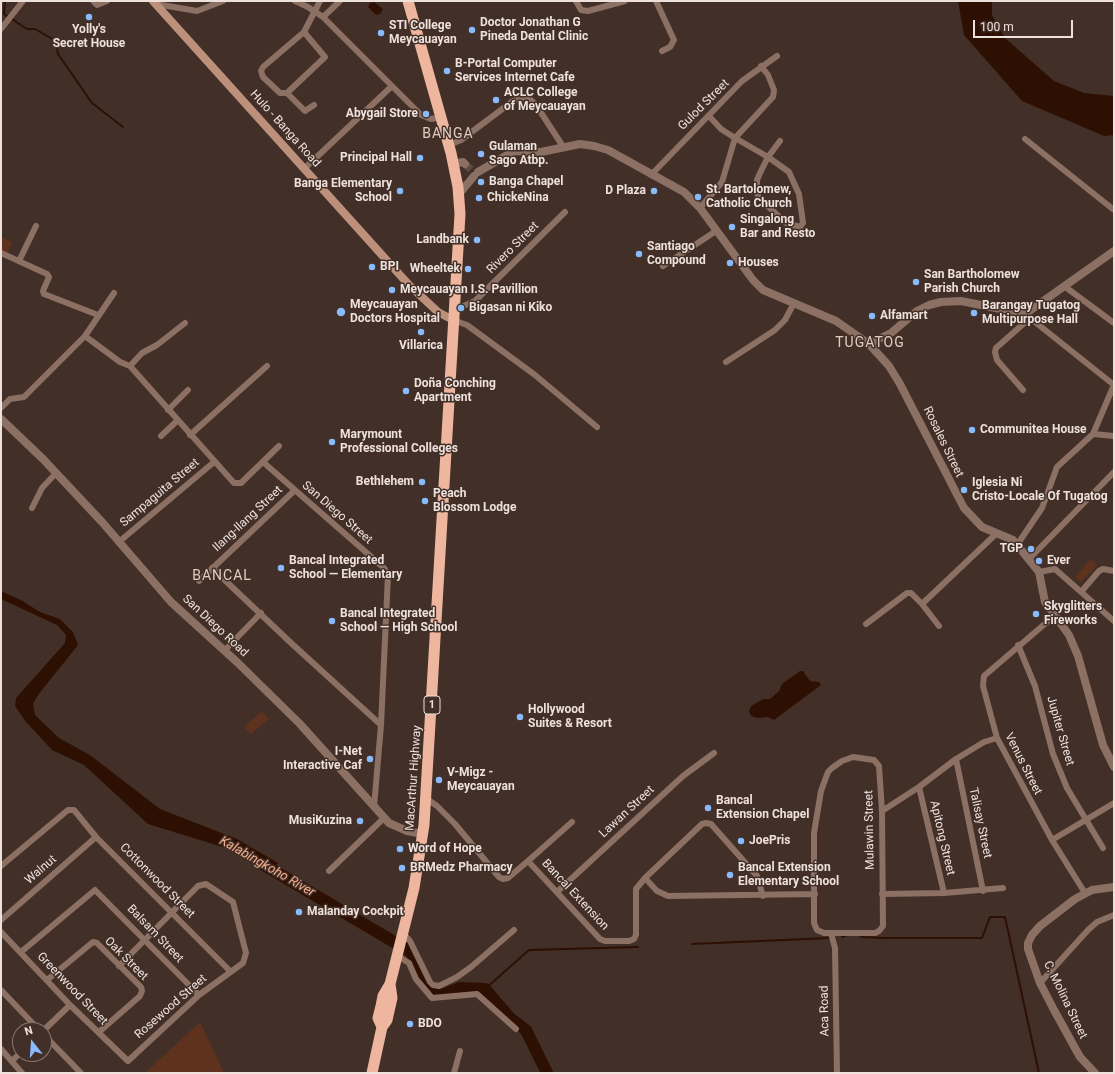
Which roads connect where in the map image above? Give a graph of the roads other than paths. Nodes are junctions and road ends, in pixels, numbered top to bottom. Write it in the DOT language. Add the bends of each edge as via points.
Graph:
graph roads {
  1 [pos="23,1"];
  2 [pos="107,1"];
  3 [pos="223,1"];
  4 [pos="295,1"];
  5 [pos="320,1"];
  6 [pos="340,1"];
  7 [pos="408,1"];
  8 [pos="576,1"];
  9 [pos="625,1"];
  10 [pos="656,1"];
  11 [pos="95,3"];
  12 [pos="155,3"];
  13 [pos="314,11"];
  14 [pos="322,17"];
  15 [pos="1,29"];
  16 [pos="304,32"];
  17 [pos="662,51"];
  18 [pos="777,56"];
  19 [pos="761,66"];
  20 [pos="392,86"];
  21 [pos="288,93"];
  22 [pos="314,105"];
  23 [pos="709,116"];
  24 [pos="442,117"];
  25 [pos="735,138"];
  26 [pos="1025,139"];
  27 [pos="780,142"];
  28 [pos="449,145"];
  29 [pos="564,148"];
  30 [pos="768,157"];
  31 [pos="453,164"];
  32 [pos="465,164"];
  33 [pos="304,169"];
  34 [pos="651,175"];
  35 [pos="459,194"];
  36 [pos="700,208"];
  37 [pos="1114,210"];
  38 [pos="566,212"];
  39 [pos="36,226"];
  40 [pos="716,231"];
  41 [pos="1114,251"];
  42 [pos="1,253"];
  43 [pos="19,261"];
  44 [pos="663,266"];
  45 [pos="1064,286"];
  46 [pos="114,292"];
  47 [pos="794,303"];
  48 [pos="98,315"];
  49 [pos="454,315"];
  50 [pos="1028,316"];
  51 [pos="185,322"];
  52 [pos="1114,323"];
  53 [pos="85,336"];
  54 [pos="869,344"];
  55 [pos="726,362"];
  56 [pos="130,366"];
  57 [pos="267,366"];
  58 [pos="1114,385"];
  59 [pos="188,390"];
  60 [pos="1023,390"];
  61 [pos="1,408"];
  62 [pos="168,410"];
  63 [pos="1,419"];
  64 [pos="178,420"];
  65 [pos="597,427"];
  66 [pos="1093,434"];
  67 [pos="190,435"];
  68 [pos="161,436"];
  69 [pos="1114,436"];
  70 [pos="279,446"];
  71 [pos="214,462"];
  72 [pos="263,462"];
  73 [pos="56,472"];
  74 [pos="1114,472"];
  75 [pos="294,490"];
  76 [pos="32,508"];
  77 [pos="997,533"];
  78 [pos="120,541"];
  79 [pos="1018,544"];
  80 [pos="1029,559"];
  81 [pos="212,568"];
  82 [pos="1114,571"];
  83 [pos="1039,572"];
  84 [pos="199,581"];
  85 [pos="1081,592"];
  86 [pos="922,604"];
  87 [pos="261,614"];
  88 [pos="1054,616"];
  89 [pos="1114,621"];
  90 [pos="866,624"];
  91 [pos="939,626"];
  92 [pos="1018,645"];
  93 [pos="224,651"];
  94 [pos="381,725"];
  95 [pos="997,738"];
  96 [pos="714,753"];
  97 [pos="956,760"];
  98 [pos="1114,767"];
  99 [pos="919,787"];
  100 [pos="427,799"];
  101 [pos="1114,803"];
  102 [pos="374,807"];
  103 [pos="882,811"];
  104 [pos="384,818"];
  105 [pos="1085,820"];
  106 [pos="572,822"];
  107 [pos="423,834"];
  108 [pos="96,837"];
  109 [pos="1052,840"];
  110 [pos="1103,848"];
  111 [pos="528,861"];
  112 [pos="1,866"];
  113 [pos="329,871"];
  114 [pos="645,878"];
  115 [pos="1114,887"];
  116 [pos="1003,888"];
  117 [pos="558,891"];
  118 [pos="983,891"];
  119 [pos="944,893"];
  120 [pos="1085,893"];
  121 [pos="815,894"];
  122 [pos="882,894"];
  123 [pos="763,896"];
  124 [pos="172,911"];
  125 [pos="1114,915"];
  126 [pos="1,920"];
  127 [pos="514,930"];
  128 [pos="1,932"];
  129 [pos="831,933"];
  130 [pos="145,939"];
  131 [pos="399,944"];
  132 [pos="21,952"];
  133 [pos="119,966"];
  134 [pos="230,971"];
  135 [pos="47,980"];
  136 [pos="1040,983"];
  137 [pos="1,990"];
  138 [pos="199,995"];
  139 [pos="70,1005"];
  140 [pos="31,1022"];
  141 [pos="52,1022"];
  142 [pos="516,1029"];
  143 [pos="99,1032"];
  144 [pos="52,1043"];
  145 [pos="1,1049"];
  146 [pos="460,1051"];
  147 [pos="12,1061"];
  148 [pos="128,1061"];
  149 [pos="13,1062"];
  150 [pos="22,1073"];
  151 [pos="81,1073"];
  152 [pos="372,1073"];
  153 [pos="454,1073"];
  154 [pos="837,1073"];
  155 [pos="1095,1073"];
  1 -- 15 [label="street"];
  2 -- 11 [label="street"];
  3 -- 12 [label="street" via="197,11"];
  4 -- 13 [label="street"];
  5 -- 13 [label="street"];
  6 -- 14 [label="street"];
  7 -- 24 [label="highway, MacArthur Highway / 1"];
  8 -- 9 [label="street" via="581,10 588,11"];
  10 -- 17 [label="street" via="674,40 670,48"];
  12 -- 33 [label="main road, Hulo - Banga Road"];
  13 -- 14 [label="street"];
  13 -- 16 [label="street"];
  14 -- 20 [label="street"];
  16 -- 21 [label="street" via="324,57"];
  16 -- 21 [label="street" via="261,71 263,77 280,93"];
  18 -- 19 [label="street, Gulod Street"];
  19 -- 23 [label="street, Gulod Street" via="742,81"];
  19 -- 25 [label="street" via="768,75 774,94"];
  20 -- 24 [label="street" via="421,115 431,119"];
  20 -- 33 [label="street"];
  21 -- 22 [label="street" via="305,111"];
  23 -- 25 [label="street" via="721,129"];
  23 -- 34 [label="street, Gulod Street"];
  24 -- 28 [label="highway, MacArthur Highway / 1"];
  25 -- 30 [label="street"];
  25 -- 36 [label="street" via="722,182"];
  26 -- 37 [label="street"];
  27 -- 30 [label="street"];
  28 -- 29 [label="street" via="461,140 513,101 525,97 536,105"];
  28 -- 31 [label="highway, MacArthur Highway / 1"];
  29 -- 34 [label="street, Rosales Street" via="580,144 601,147"];
  29 -- 35 [label="street, Rosales Street" via="541,152 514,151 476,174"];
  30 -- 30 [label="street" via="792,177 799,194 803,223 800,227 786,223 756,193 757,180"];
  31 -- 32 [label="street"];
  31 -- 35 [label="highway, MacArthur Highway / 1"];
  33 -- 49 [label="main road, Hulo - Banga Road" via="409,285 438,312"];
  34 -- 36 [label="street, Rosales Street" via="684,192"];
  35 -- 49 [label="highway, MacArthur Highway / 1"];
  36 -- 40 [label="street, Rosales Street"];
  38 -- 49 [label="street, Rivero Street" via="475,301"];
  39 -- 43 [label="street"];
  40 -- 44 [label="street"];
  40 -- 47 [label="street, Rosales Street" via="758,286"];
  41 -- 45 [label="street"];
  42 -- 43 [label="street"];
  43 -- 48 [label="street" via="47,274 49,277 44,294"];
  45 -- 50 [label="street"];
  45 -- 52 [label="street"];
  46 -- 48 [label="street"];
  47 -- 54 [label="street, Rosales Street" via="836,321"];
  47 -- 55 [label="street" via="785,320 775,330"];
  48 -- 53 [label="street"];
  49 -- 65 [label="street" via="534,375"];
  49 -- 100 [label="highway, MacArthur Highway / 1"];
  50 -- 54 [label="street" via="961,300 941,302 917,311 891,333"];
  50 -- 58 [label="street"];
  50 -- 60 [label="street" via="995,352 997,360"];
  51 -- 56 [label="street" via="157,345 142,353"];
  53 -- 56 [label="street" via="120,362"];
  53 -- 61 [label="street" via="24,397 11,398"];
  54 -- 77 [label="street, Rosales Street" via="889,366 900,384 964,508 982,527"];
  56 -- 62 [label="street"];
  57 -- 67 [label="street"];
  58 -- 66 [label="street"];
  59 -- 62 [label="street"];
  62 -- 64 [label="street"];
  63 -- 73 [label="street, San Diego Road"];
  64 -- 67 [label="street"];
  64 -- 68 [label="street"];
  66 -- 69 [label="street"];
  66 -- 79 [label="street" via="1057,468 1042,508"];
  67 -- 71 [label="street"];
  70 -- 72 [label="street"];
  71 -- 72 [label="street" via="237,484"];
  71 -- 78 [label="street, Sampaguita Street"];
  72 -- 75 [label="street, San Diego Street"];
  73 -- 76 [label="street" via="42,488"];
  73 -- 78 [label="street, San Diego Road"];
  74 -- 80 [label="street"];
  75 -- 81 [label="street, Ilang-Ilang Street"];
  75 -- 94 [label="street, San Diego Street" via="384,568 388,575"];
  77 -- 79 [label="street, Rosales Street"];
  77 -- 86 [label="street"];
  78 -- 93 [label="street, San Diego Road" via="171,602"];
  79 -- 80 [label="street, Rosales Street"];
  80 -- 83 [label="street, Rosales Street"];
  81 -- 84 [label="street, Ilang-Ilang Street"];
  81 -- 87 [label="street"];
  82 -- 85 [label="street" via="1102,569"];
  83 -- 85 [label="street" via="1055,569"];
  83 -- 88 [label="street" via="1045,602"];
  85 -- 89 [label="street"];
  86 -- 90 [label="street" via="907,592"];
  86 -- 91 [label="street"];
  87 -- 93 [label="street"];
  87 -- 94 [label="street"];
  88 -- 92 [label="street, Venus Street"];
  88 -- 98 [label="street" via="1069,635 1078,656 1103,745"];
  92 -- 95 [label="street, Venus Street" via="984,676 983,686"];
  92 -- 105 [label="street, Jupiter Street" via="1035,686 1053,754 1067,788"];
  93 -- 102 [label="street, San Diego Road" via="305,729"];
  94 -- 102 [label="street, San Diego Street"];
  95 -- 97 [label="street" via="984,742"];
  95 -- 109 [label="street, Venus Street"];
  96 -- 117 [label="street, Lawan Street" via="683,776"];
  97 -- 99 [label="street"];
  97 -- 118 [label="street, Talisay Street"];
  99 -- 103 [label="street"];
  99 -- 119 [label="street, Apitong Street"];
  100 -- 107 [label="highway, MacArthur Highway / 1"];
  100 -- 111 [label="street, Bancal Extension" via="455,824 499,878 508,878"];
  101 -- 105 [label="street"];
  102 -- 104 [label="street, San Diego Road"];
  103 -- 121 [label="street, Mulawin Street" via="879,766 874,760 853,757 835,765 828,772 821,791 814,833"];
  103 -- 122 [label="street, Mulawin Street"];
  104 -- 107 [label="street, San Diego Road" via="407,831"];
  104 -- 113 [label="street"];
  105 -- 109 [label="street"];
  105 -- 110 [label="street, Jupiter Street"];
  106 -- 111 [label="street"];
  107 -- 131 [label="highway, MacArthur Highway / 1" via="414,888"];
  108 -- 112 [label="street, Cottonwood Street" via="74,810 68,810"];
  108 -- 124 [label="street, Cottonwood Street"];
  108 -- 126 [label="street, Walnut"];
  109 -- 120 [label="street, Venus Street"];
  111 -- 117 [label="street, Bancal Extension"];
  114 -- 117 [label="street, Bancal Extension" via="636,889 636,935 629,941 600,939"];
  114 -- 123 [label="street" via="657,891 668,896"];
  114 -- 123 [label="street, Bancal Extension" via="706,823 711,824 757,876"];
  115 -- 120 [label="street, C. Molina Street" via="1103,887"];
  116 -- 118 [label="street"];
  118 -- 119 [label="street"];
  119 -- 122 [label="street"];
  120 -- 136 [label="street, C. Molina Street" via="1040,926 1029,939 1028,949"];
  121 -- 123 [label="street"];
  121 -- 129 [label="street" via="814,923 817,930"];
  122 -- 129 [label="street" via="883,922 880,932"];
  124 -- 130 [label="street"];
  124 -- 134 [label="street, Cottonwood Street"];
  124 -- 134 [label="street, Rosewood Street" via="201,884 206,884 231,899 246,953 242,963"];
  125 -- 136 [label="street" via="1097,922 1088,930"];
  127 -- 131 [label="street" via="471,967 439,986 430,982 410,941"];
  128 -- 132 [label="street, Greenwood Street"];
  129 -- 154 [label="street, Aca Road" via="835,948"];
  130 -- 132 [label="street, Balsam Street" via="95,890"];
  130 -- 133 [label="street"];
  130 -- 138 [label="street, Balsam Street"];
  131 -- 142 [label="street" via="416,979 432,998 477,994"];
  131 -- 152 [label="highway, MacArthur Highway / 1" via="390,984 383,996 378,1018 382,1027"];
  132 -- 135 [label="street, Greenwood Street"];
  133 -- 135 [label="street, Oak Street" via="93,942"];
  133 -- 143 [label="street, Oak Street" via="142,991 140,996"];
  134 -- 138 [label="street, Rosewood Street"];
  135 -- 139 [label="street, Greenwood Street"];
  136 -- 155 [label="street, C. Molina Street" via="1080,1057"];
  137 -- 140 [label="street"];
  138 -- 148 [label="street, Rosewood Street"];
  139 -- 141 [label="street"];
  139 -- 143 [label="street, Greenwood Street"];
  143 -- 148 [label="street, Greenwood Street"];
  144 -- 151 [label="street"];
  145 -- 147 [label="street"];
  146 -- 153 [label="street"];
  149 -- 150 [label="street"];
}
